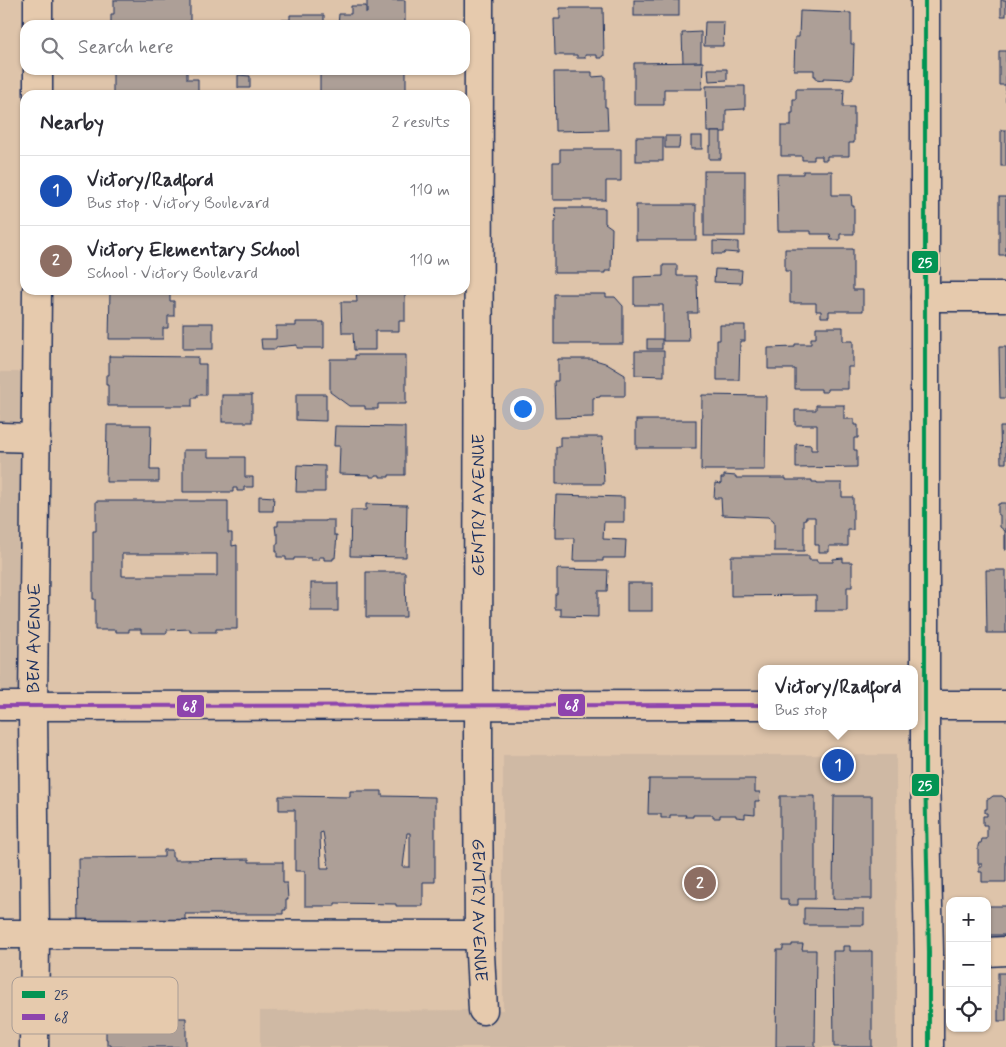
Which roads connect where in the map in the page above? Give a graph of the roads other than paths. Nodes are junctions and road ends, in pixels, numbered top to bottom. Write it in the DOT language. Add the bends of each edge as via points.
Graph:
graph roads {
  1 [pos="38,0"];
  2 [pos="479,0"];
  3 [pos="925,0"];
  4 [pos="38,20"];
  5 [pos="38,75"];
  6 [pos="38,90"];
  7 [pos="36,295"];
  8 [pos="925,297"];
  9 [pos="1006,297"];
  10 [pos="0,437"];
  11 [pos="36,438"];
  12 [pos="478,705"];
  13 [pos="758,705"];
  14 [pos="920,705"];
  15 [pos="1006,705"];
  16 [pos="0,706"];
  17 [pos="33,706"];
  18 [pos="0,934"];
  19 [pos="35,934"];
  20 [pos="479,935"];
  21 [pos="1006,951"];
  22 [pos="939,952"];
  23 [pos="991,952"];
  24 [pos="35,977"];
  25 [pos="483,1010"];
  26 [pos="34,1034"];
  27 [pos="34,1047"];
  28 [pos="929,1047"];
  1 -- 4 [label="street"];
  2 -- 12 [label="street, GENTRY AVENUE"];
  3 -- 8 [label="street"];
  5 -- 6 [label="street"];
  7 -- 11 [label="street, BEN AVENUE"];
  8 -- 9 [label="street"];
  8 -- 14 [label="street"];
  10 -- 11 [label="street"];
  11 -- 17 [label="street, BEN AVENUE"];
  12 -- 13 [label="street"];
  12 -- 17 [label="street"];
  12 -- 20 [label="street, GENTRY AVENUE"];
  14 -- 15 [label="street"];
  14 -- 22 [label="street"];
  16 -- 17 [label="street"];
  17 -- 19 [label="street, BEN AVENUE"];
  18 -- 19 [label="street"];
  19 -- 20 [label="street"];
  19 -- 24 [label="street, BEN AVENUE"];
  20 -- 25 [label="street, GENTRY AVENUE"];
  21 -- 23 [label="street"];
  22 -- 28 [label="street"];
  26 -- 27 [label="street, BEN AVENUE"];
}
